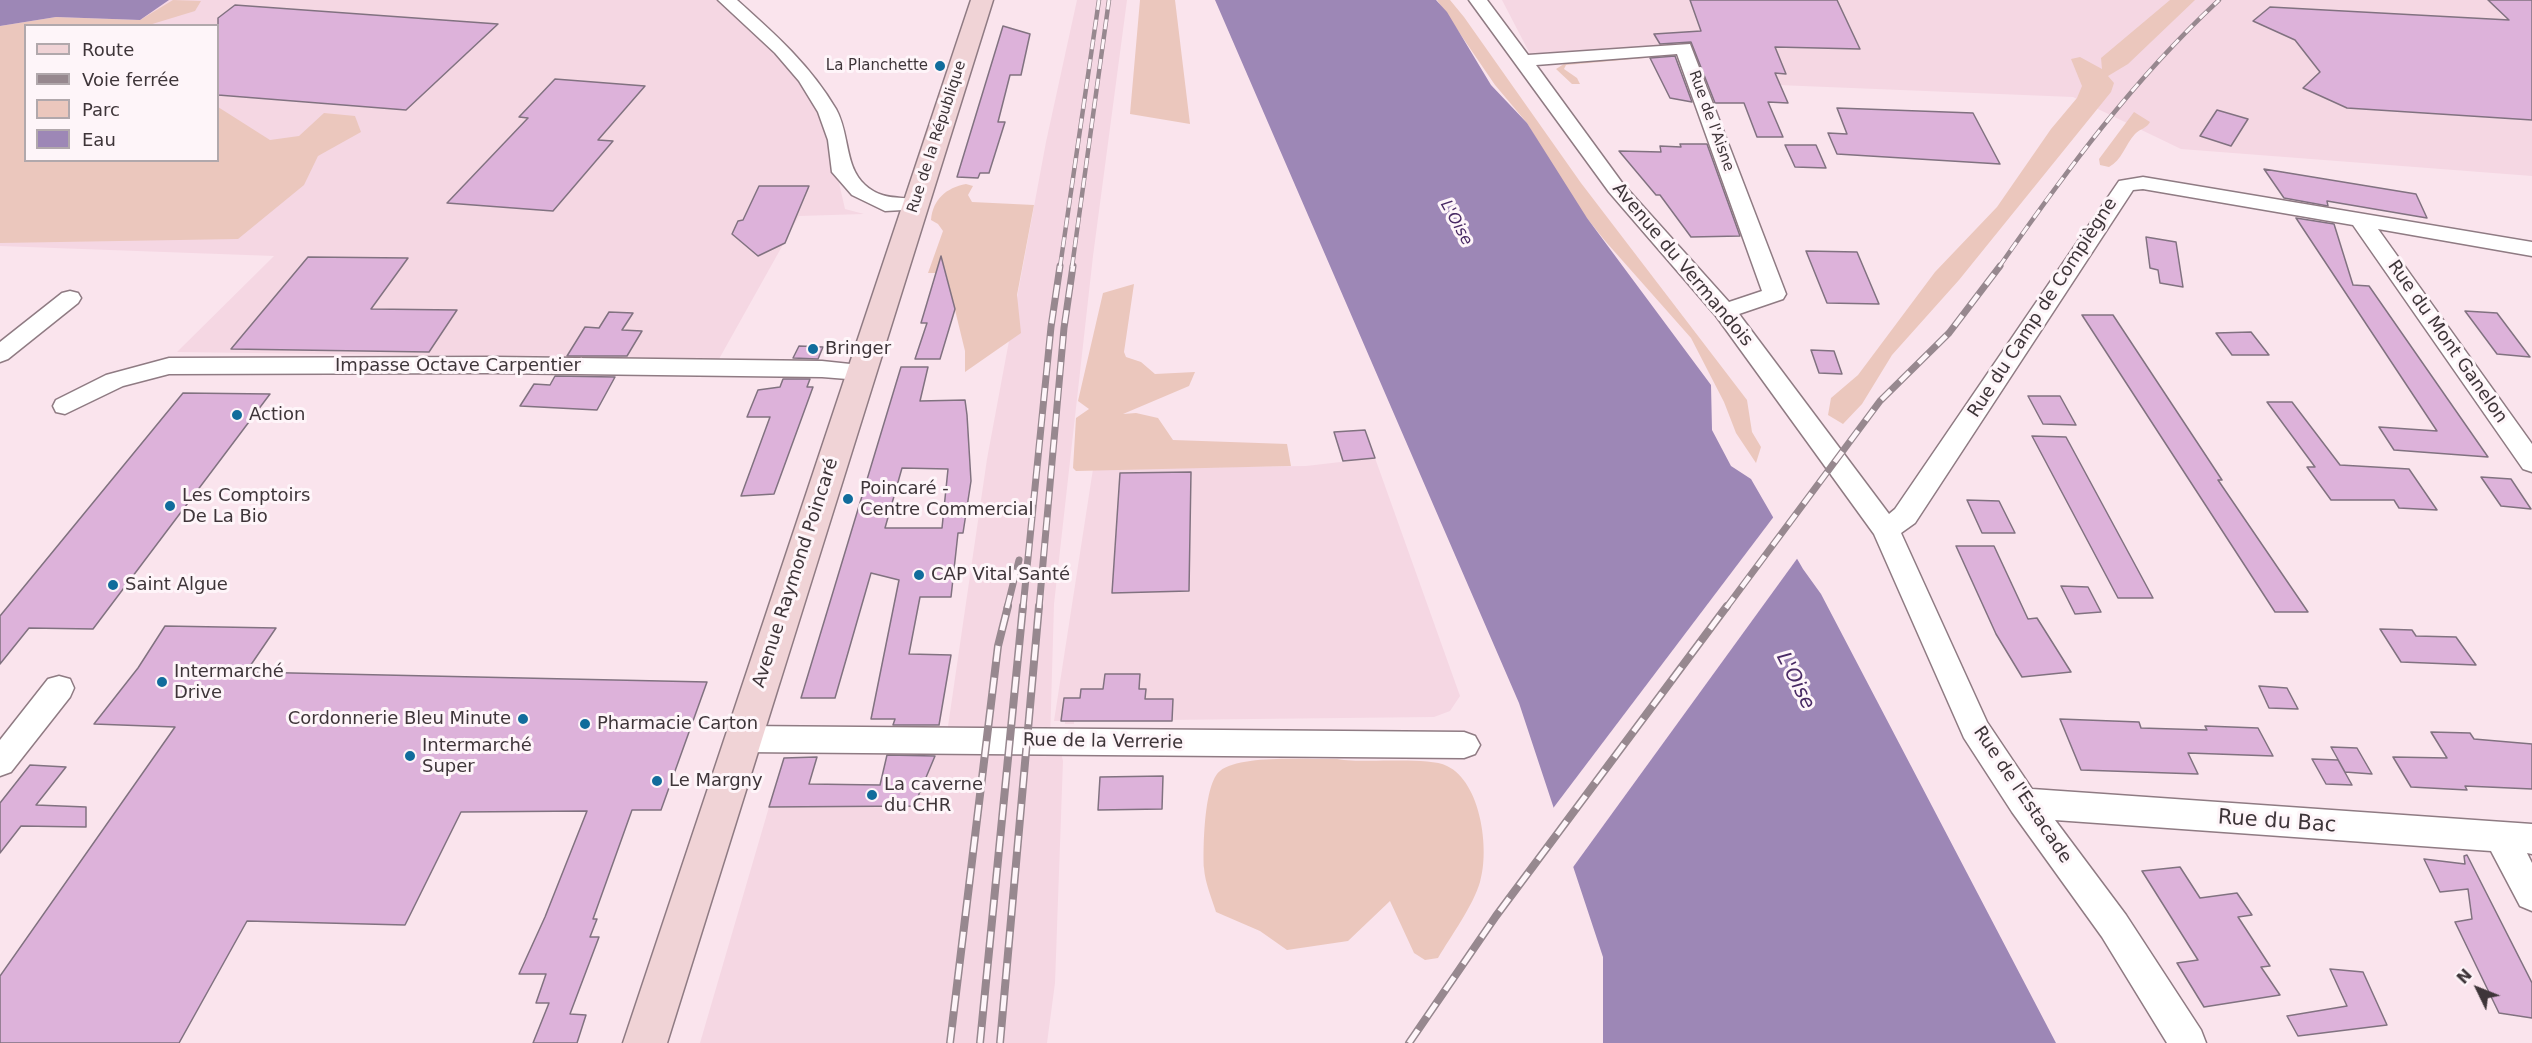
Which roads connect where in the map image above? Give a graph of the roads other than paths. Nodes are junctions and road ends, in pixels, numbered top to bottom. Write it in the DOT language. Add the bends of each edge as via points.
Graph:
graph roads {
  1 [pos="727,0"];
  2 [pos="982,0"];
  3 [pos="1478,0"];
  4 [pos="1522,61"];
  5 [pos="914,205"];
  6 [pos="2361,221"];
  7 [pos="2532,249"];
  8 [pos="892,275"];
  9 [pos="70,298"];
  10 [pos="1724,311"];
  11 [pos="0,354"];
  12 [pos="860,372"];
  13 [pos="65,406"];
  14 [pos="2532,463"];
  15 [pos="1886,530"];
  16 [pos="59,688"];
  17 [pos="742,740"];
  18 [pos="1464,745"];
  19 [pos="0,763"];
  20 [pos="2023,802"];
  21 [pos="2516,838"];
  22 [pos="2532,895"];
  23 [pos="645,1043"];
  24 [pos="2188,1043"];
  1 -- 5 [label="street" via="807,78 828,112 843,172 859,191 885,205"];
  2 -- 5 [label="main road, Rue de la République"];
  3 -- 4 [label="street, Avenue du Vermandois"];
  4 -- 10 [label="street, Avenue du Vermandois" via="1616,188"];
  4 -- 10 [label="street, Rue de l'Aisne" via="1684,48 1776,294"];
  5 -- 8 [label="main road, Rue de la République"];
  6 -- 7 [label="street, Rue du Camp de Compiègne"];
  6 -- 14 [label="street, Rue du Mont Ganelon"];
  6 -- 15 [label="street, Rue du Camp de Compiègne" via="2143,183 2126,185 1905,516"];
  8 -- 12 [label="main road, Avenue Raymond Poincaré"];
  9 -- 11 [label="street"];
  10 -- 15 [label="street, Avenue du Vermandois"];
  12 -- 13 [label="street, Impasse Octave Carpentier" via="493,365 169,366 120,376 91,388"];
  12 -- 17 [label="main road, Avenue Raymond Poincaré"];
  15 -- 20 [label="street, Rue de l'Estacade" via="1975,729"];
  16 -- 19 [label="street"];
  17 -- 18 [label="street, Rue de la Verrerie"];
  17 -- 23 [label="main road, Avenue Raymond Poincaré"];
  20 -- 21 [label="street, Rue du Bac"];
  20 -- 24 [label="street, Rue de l'Estacade" via="2114,926"];
  21 -- 22 [label="street"];
}
